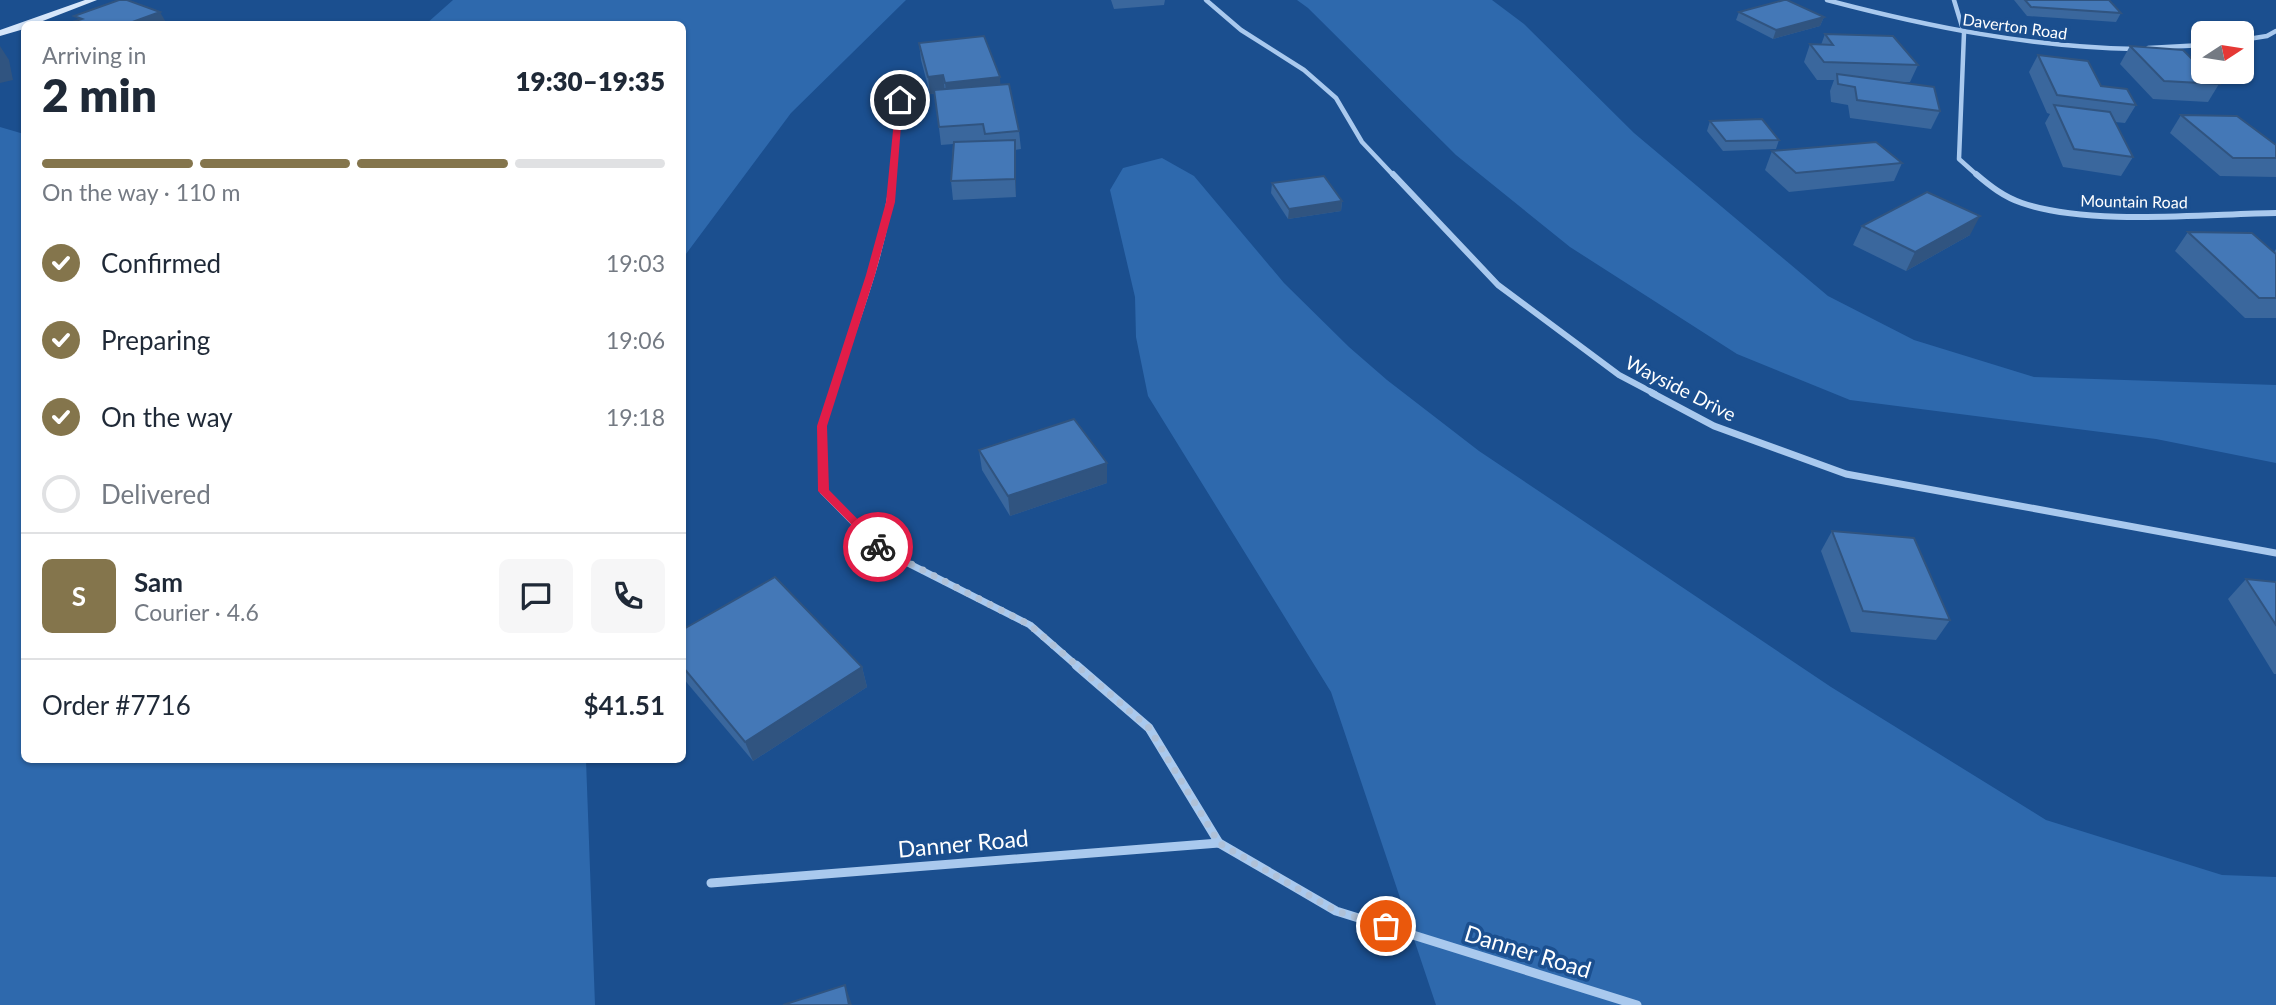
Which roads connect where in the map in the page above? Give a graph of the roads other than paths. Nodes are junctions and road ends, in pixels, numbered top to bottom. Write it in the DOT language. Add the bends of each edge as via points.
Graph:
graph roads {
  1 [pos="93,0"];
  2 [pos="1206,0"];
  3 [pos="1827,0"];
  4 [pos="1954,0"];
  5 [pos="37,21"];
  6 [pos="21,27"];
  7 [pos="2276,31"];
  8 [pos="0,33"];
  9 [pos="1964,33"];
  10 [pos="2254,38"];
  11 [pos="2191,45"];
  12 [pos="902,75"];
  13 [pos="2276,213"];
  14 [pos="2276,553"];
  15 [pos="1219,843"];
  16 [pos="711,883"];
  17 [pos="1637,1005"];
  1 -- 5 [label="street"];
  2 -- 14 [label="street, Wayside Drive" via="1336,98 1362,142 1498,285 1619,375 1714,426 1846,474"];
  3 -- 9 [label="street, Daverton Road"];
  4 -- 9 [label="street, Mountain Road"];
  6 -- 8 [label="street"];
  7 -- 10 [label="street"];
  9 -- 11 [label="street, Daverton Road" via="2093,49"];
  9 -- 13 [label="street, Mountain Road" via="1959,159 1993,189 2022,203 2105,216"];
  12 -- 15 [label="street, Danner Road" via="891,202 822,426 823,491 880,549 1030,625 1149,728"];
  15 -- 16 [label="street, Danner Road"];
  15 -- 17 [label="street, Danner Road" via="1336,911"];
}
